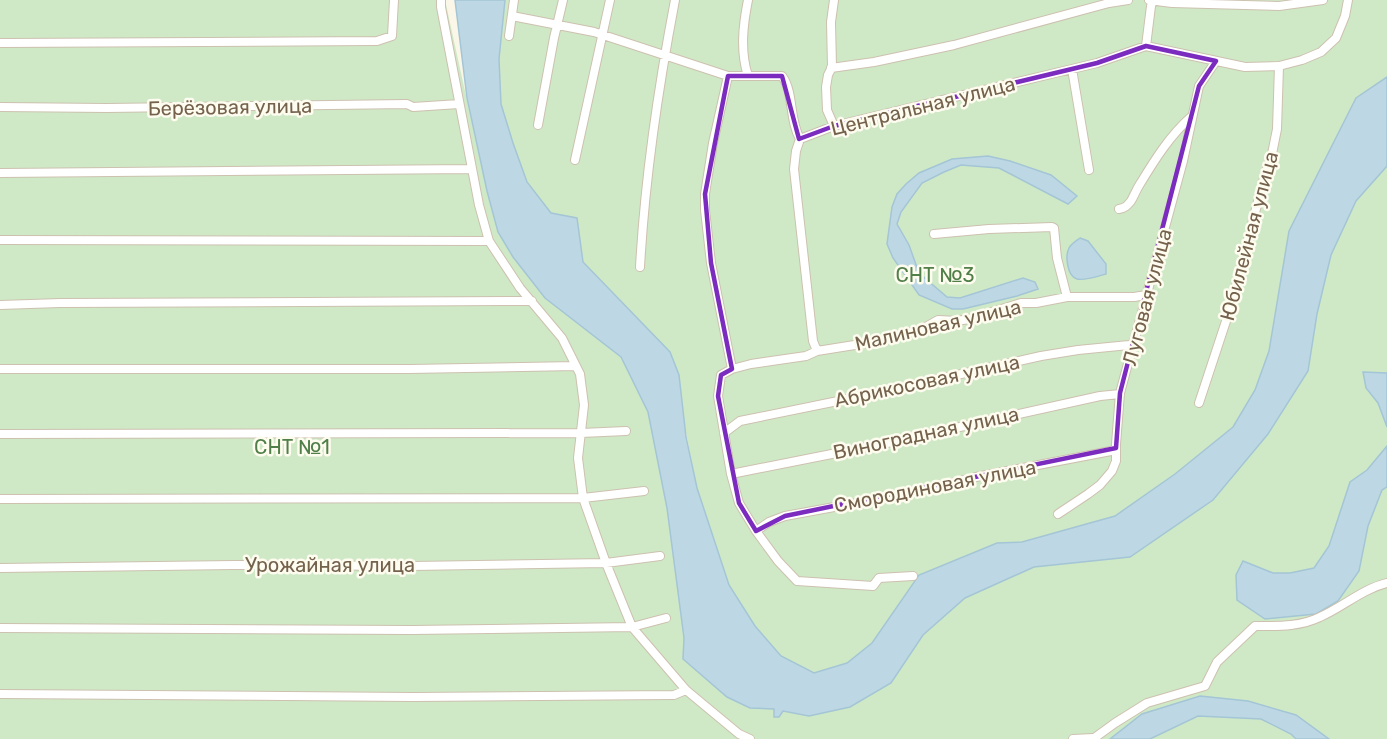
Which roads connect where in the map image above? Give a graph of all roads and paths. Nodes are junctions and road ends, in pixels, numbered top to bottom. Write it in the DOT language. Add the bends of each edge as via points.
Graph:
graph roads {
  1 [pos="394,0"];
  2 [pos="441,0"];
  3 [pos="514,0"];
  4 [pos="563,0"];
  5 [pos="610,0"];
  6 [pos="675,0"];
  7 [pos="748,0"];
  8 [pos="834,0"];
  9 [pos="1128,0"];
  10 [pos="1152,0"];
  11 [pos="1323,0"];
  12 [pos="1348,0"];
  13 [pos="512,16"];
  14 [pos="557,25"];
  15 [pos="602,35"];
  16 [pos="509,36"];
  17 [pos="0,43"];
  18 [pos="1146,46"];
  19 [pos="664,56"];
  20 [pos="1216,61"];
  21 [pos="1279,66"];
  22 [pos="831,68"];
  23 [pos="1072,69"];
  24 [pos="728,76"];
  25 [pos="748,76"];
  26 [pos="459,104"];
  27 [pos="0,107"];
  28 [pos="1192,116"];
  29 [pos="538,125"];
  30 [pos="834,126"];
  31 [pos="800,139"];
  32 [pos="575,159"];
  33 [pos="472,170"];
  34 [pos="1089,170"];
  35 [pos="0,173"];
  36 [pos="1119,209"];
  37 [pos="934,234"];
  38 [pos="0,240"];
  39 [pos="489,241"];
  40 [pos="640,267"];
  41 [pos="1146,295"];
  42 [pos="1067,297"];
  43 [pos="532,301"];
  44 [pos="0,305"];
  45 [pos="1134,344"];
  46 [pos="817,351"];
  47 [pos="576,366"];
  48 [pos="0,369"];
  49 [pos="732,369"];
  50 [pos="1120,394"];
  51 [pos="1199,403"];
  52 [pos="626,431"];
  53 [pos="581,433"];
  54 [pos="724,433"];
  55 [pos="0,434"];
  56 [pos="1116,448"];
  57 [pos="731,474"];
  58 [pos="644,491"];
  59 [pos="583,498"];
  60 [pos="0,499"];
  61 [pos="1058,514"];
  62 [pos="756,531"];
  63 [pos="660,556"];
  64 [pos="606,563"];
  65 [pos="0,568"];
  66 [pos="913,576"];
  67 [pos="1387,583"];
  68 [pos="666,618"];
  69 [pos="632,627"];
  70 [pos="0,628"];
  71 [pos="686,690"];
  72 [pos="0,694"];
  73 [pos="1093,738"];
  74 [pos="750,739"];
  75 [pos="1073,739"];
  1 -- 17 [label="street" via="392,36 377,40"];
  2 -- 26 [label="street"];
  3 -- 13 [label="street"];
  4 -- 14 [label="street"];
  5 -- 15 [label="street"];
  6 -- 19 [label="street"];
  7 -- 25 [label="street" via="743,44"];
  8 -- 22 [label="street"];
  9 -- 22 [label="street" via="954,45"];
  10 -- 11 [label="street" via="1279,6"];
  10 -- 18 [label="street"];
  12 -- 21 [label="street" via="1336,38 1321,52"];
  13 -- 14 [label="street"];
  13 -- 16 [label="street"];
  14 -- 15 [label="street"];
  14 -- 29 [label="street"];
  15 -- 19 [label="street"];
  15 -- 32 [label="street"];
  18 -- 20 [label="street"];
  18 -- 23 [label="street, Центральная улица"];
  19 -- 24 [label="street"];
  19 -- 40 [label="street" via="643,211"];
  20 -- 21 [label="street" via="1245,67"];
  20 -- 28 [label="street, Луговая улица" via="1199,86"];
  21 -- 51 [label="street, Юбилейная улица" via="1277,129 1272,154 1230,309"];
  22 -- 30 [label="street" via="826,101"];
  23 -- 30 [label="street, Центральная улица"];
  23 -- 34 [label="street"];
  24 -- 25 [label="street"];
  24 -- 49 [label="street" via="713,143 705,210"];
  25 -- 31 [label="street" via="782,76"];
  26 -- 27 [label="street, Берёзовая улица"];
  26 -- 33 [label="street"];
  28 -- 36 [label="street" via="1160,153 1131,202"];
  28 -- 41 [label="street, Луговая улица"];
  30 -- 31 [label="street, Центральная улица"];
  31 -- 46 [label="street" via="794,169"];
  33 -- 35 [label="street"];
  33 -- 39 [label="street"];
  37 -- 42 [label="street" via="1052,227"];
  38 -- 39 [label="street"];
  39 -- 43 [label="street"];
  41 -- 42 [label="street, Малиновая улица"];
  41 -- 45 [label="street, Луговая улица"];
  42 -- 46 [label="street, Малиновая улица" via="1021,303 957,321 938,320 886,340"];
  43 -- 44 [label="street"];
  43 -- 47 [label="street" via="562,338"];
  45 -- 50 [label="street, Луговая улица"];
  45 -- 54 [label="street, Абрикосовая улица" via="1041,356 740,421"];
  46 -- 49 [label="street, Малиновая улица"];
  47 -- 48 [label="street"];
  47 -- 53 [label="street" via="584,405"];
  49 -- 54 [label="street" via="721,375 718,396"];
  50 -- 56 [label="street, Луговая улица"];
  50 -- 57 [label="street, Виноградная улица"];
  52 -- 53 [label="street"];
  53 -- 55 [label="street"];
  53 -- 59 [label="street" via="578,458"];
  54 -- 57 [label="street"];
  56 -- 61 [label="street, Луговая улица" via="1112,471 1100,485"];
  56 -- 62 [label="street, Смородиновая улица" via="785,516"];
  57 -- 62 [label="street" via="739,502"];
  58 -- 59 [label="street"];
  59 -- 60 [label="street"];
  59 -- 64 [label="street"];
  62 -- 66 [label="street" via="797,581 873,586 879,578"];
  63 -- 64 [label="street, Урожайная улица"];
  64 -- 65 [label="street, Урожайная улица"];
  64 -- 69 [label="street"];
  67 -- 73 [label="street" via="1319,618 1292,625 1255,626 1217,662 1205,686 1147,703"];
  68 -- 69 [label="street"];
  69 -- 70 [label="street"];
  69 -- 71 [label="street"];
  71 -- 72 [label="street" via="674,694 413,697"];
  71 -- 74 [label="street"];
  73 -- 75 [label="street"];
}
